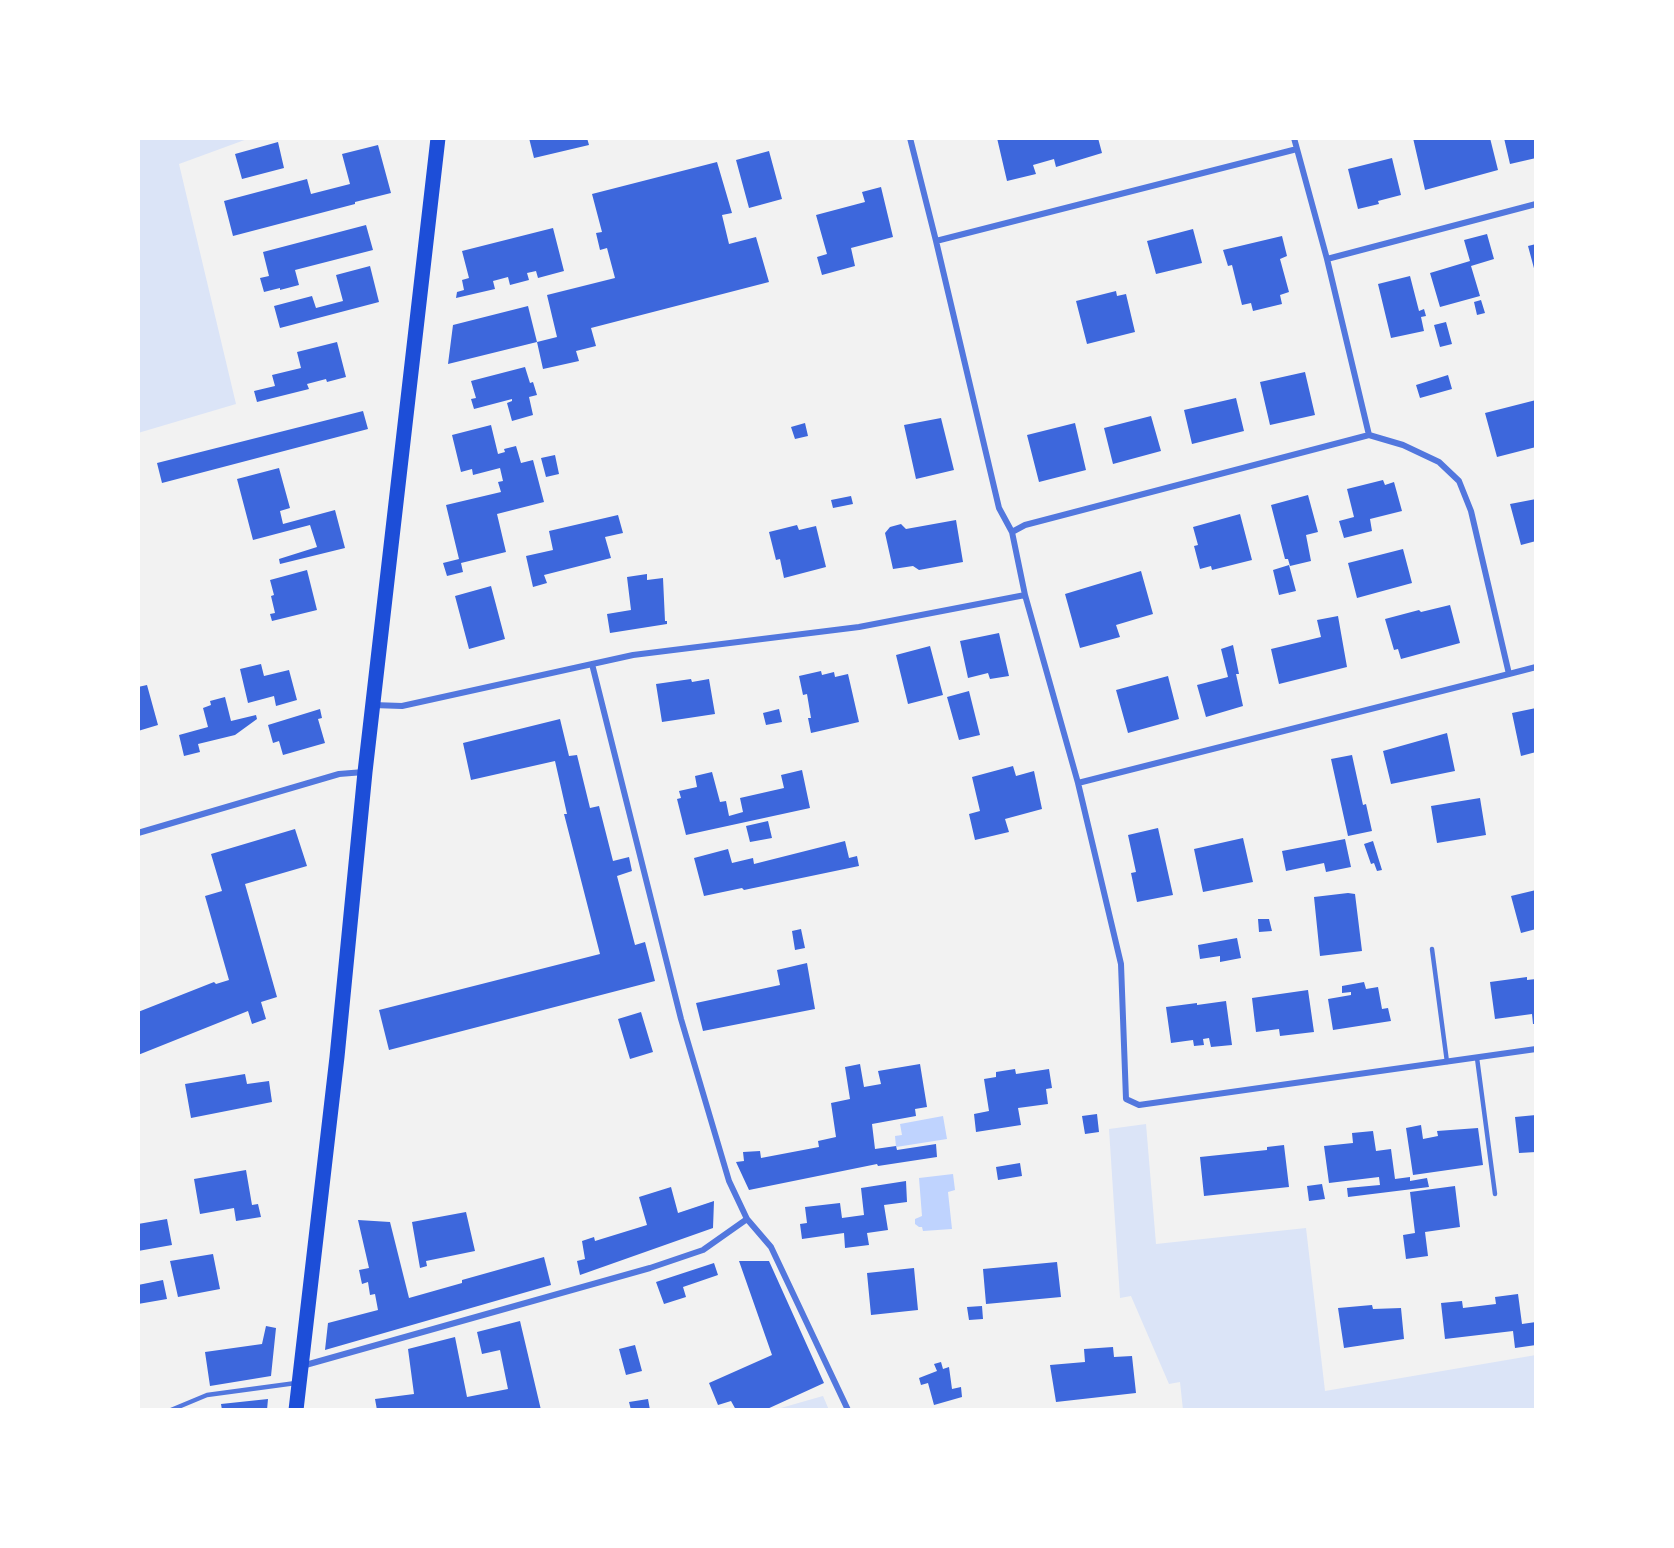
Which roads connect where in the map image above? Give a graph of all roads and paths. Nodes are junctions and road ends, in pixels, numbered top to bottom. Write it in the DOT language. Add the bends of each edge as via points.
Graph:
graph roads {
  1 [pos="438,138"];
  2 [pos="910,138"];
  3 [pos="1294,138"];
  4 [pos="1297,149"];
  5 [pos="1536,204"];
  6 [pos="936,241"];
  7 [pos="1327,259"];
  8 [pos="1369,435"];
  9 [pos="1012,532"];
  10 [pos="1025,595"];
  11 [pos="592,664"];
  12 [pos="1536,667"];
  13 [pos="1509,674"];
  14 [pos="373,705"];
  15 [pos="365,772"];
  16 [pos="1078,783"];
  17 [pos="138,833"];
  18 [pos="1432,949"];
  19 [pos="1536,1049"];
  20 [pos="1477,1058"];
  21 [pos="1447,1062"];
  22 [pos="1495,1194"];
  23 [pos="747,1219"];
  24 [pos="301,1366"];
  25 [pos="299,1383"];
  26 [pos="171,1410"];
  27 [pos="296,1410"];
  28 [pos="848,1410"];
  1 -- 14 [label="main road"];
  2 -- 6 [label="street"];
  3 -- 4 [label="street"];
  4 -- 6 [label="street"];
  4 -- 7 [label="street"];
  5 -- 7 [label="street"];
  6 -- 9 [label="street" via="999,508"];
  7 -- 8 [label="street"];
  8 -- 9 [label="street" via="1038,520"];
  8 -- 13 [label="street" via="1439,462 1459,481 1471,511"];
  9 -- 10 [label="street"];
  10 -- 11 [label="street" via="860,627 633,655"];
  10 -- 16 [label="street"];
  11 -- 14 [label="street" via="433,701"];
  11 -- 23 [label="street" via="681,1019 729,1181"];
  12 -- 13 [label="street"];
  13 -- 16 [label="street"];
  14 -- 15 [label="main road"];
  15 -- 17 [label="street" via="339,774"];
  15 -- 24 [label="main road"];
  16 -- 21 [label="street" via="1121,964 1126,1099 1139,1105"];
  18 -- 21 [label="lane"];
  19 -- 20 [label="street"];
  20 -- 21 [label="street"];
  20 -- 22 [label="lane"];
  23 -- 24 [label="street" via="703,1250 650,1268"];
  23 -- 28 [label="street" via="771,1247"];
  24 -- 25 [label="main road"];
  25 -- 26 [label="lane" via="207,1395"];
  25 -- 27 [label="main road"];
}
